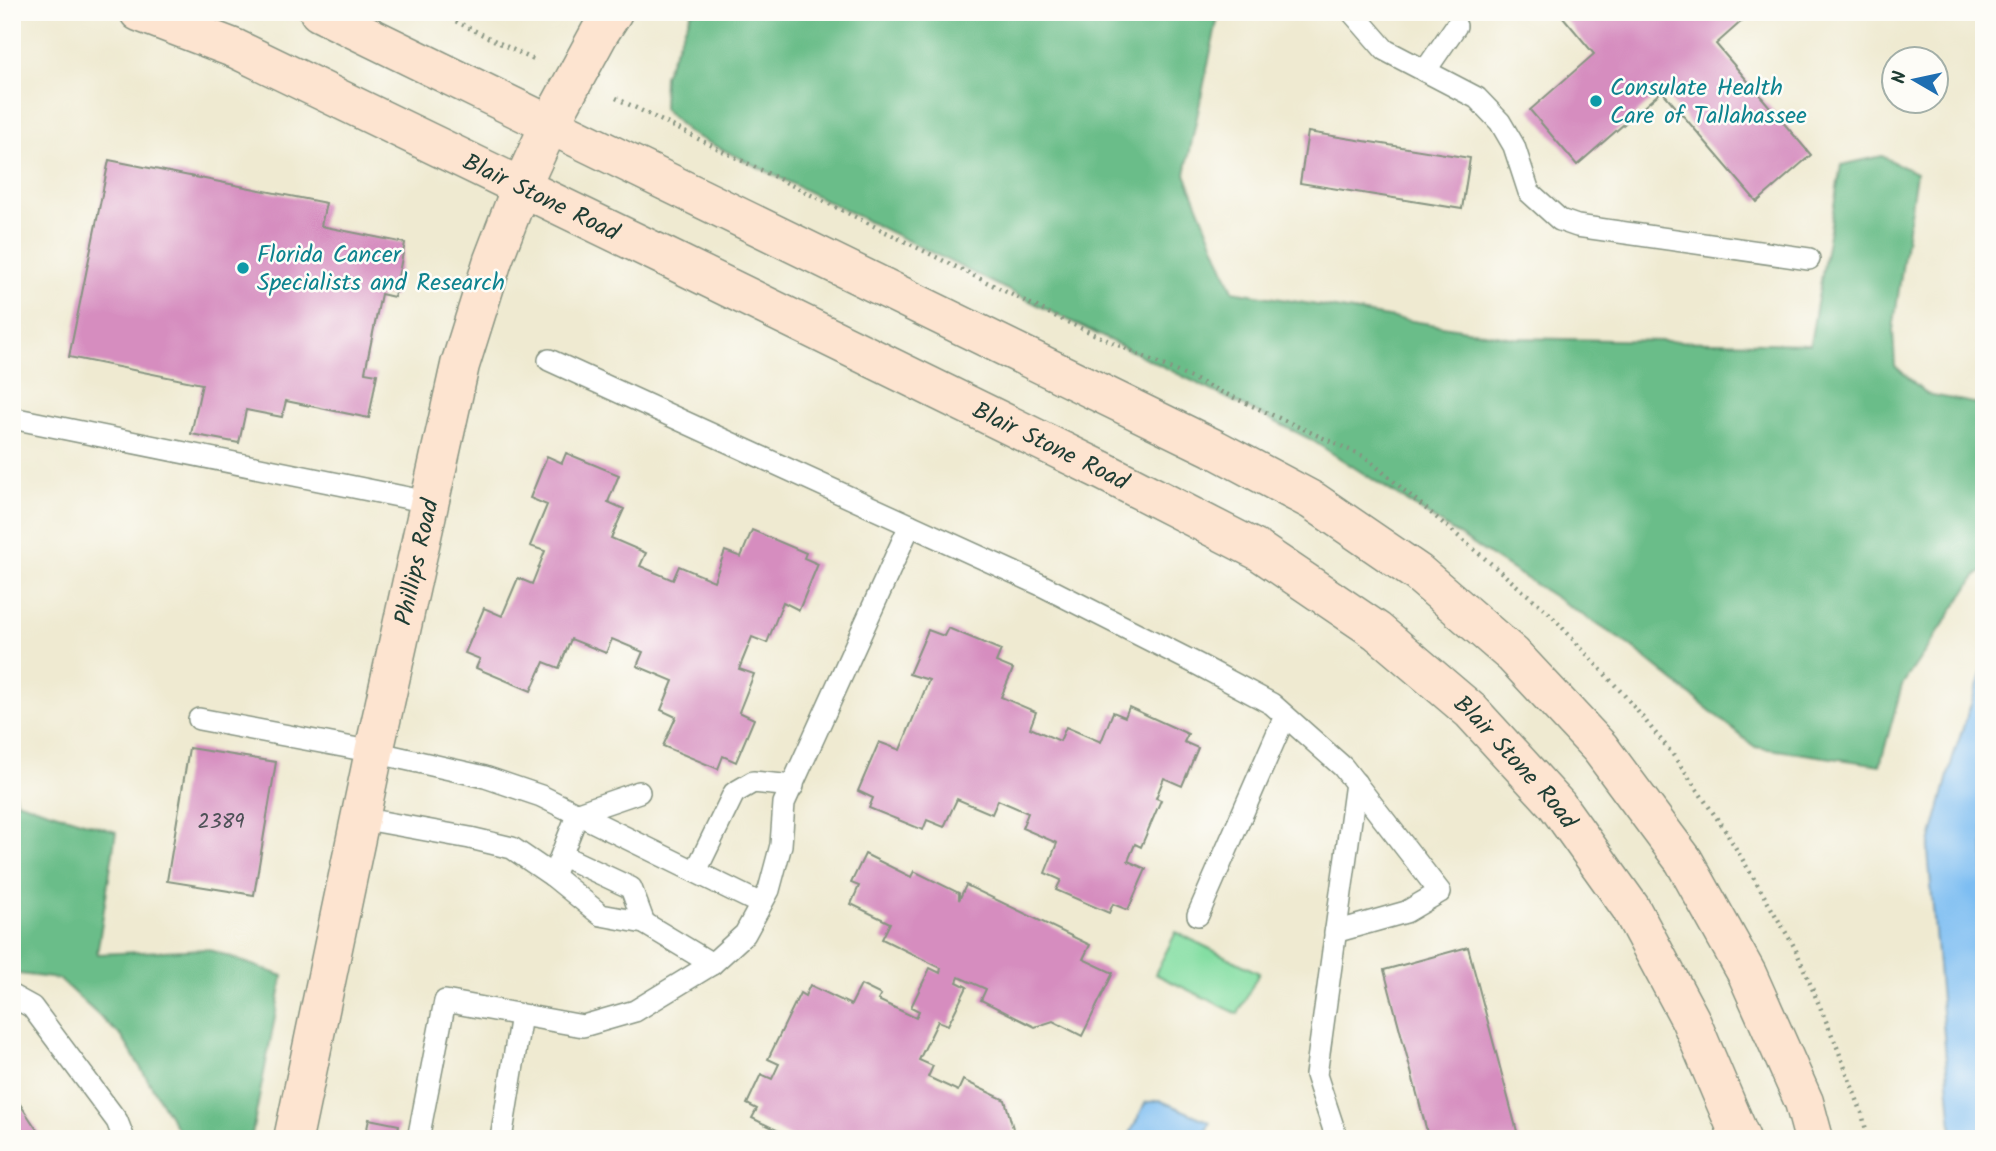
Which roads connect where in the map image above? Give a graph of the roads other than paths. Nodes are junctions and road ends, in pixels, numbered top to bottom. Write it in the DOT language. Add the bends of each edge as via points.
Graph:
graph roads {
  1 [pos="139,12"];
  2 [pos="319,12"];
  3 [pos="613,12"];
  4 [pos="1352,12"];
  5 [pos="1456,26"];
  6 [pos="1425,71"];
  7 [pos="550,124"];
  8 [pos="521,187"];
  9 [pos="1809,259"];
  10 [pos="549,360"];
  11 [pos="12,418"];
  12 [pos="428,502"];
  13 [pos="910,525"];
  14 [pos="1285,716"];
  15 [pos="198,719"];
  16 [pos="374,752"];
  17 [pos="1356,783"];
  18 [pos="793,786"];
  19 [pos="639,792"];
  20 [pos="578,813"];
  21 [pos="360,818"];
  22 [pos="563,856"];
  23 [pos="696,871"];
  24 [pos="553,876"];
  25 [pos="761,904"];
  26 [pos="1198,915"];
  27 [pos="644,923"];
  28 [pos="1335,932"];
  29 [pos="712,964"];
  30 [pos="12,996"];
  31 [pos="521,1015"];
  32 [pos="124,1139"];
  33 [pos="293,1139"];
  34 [pos="418,1139"];
  35 [pos="501,1139"];
  36 [pos="1337,1139"];
  37 [pos="1741,1139"];
  38 [pos="1814,1139"];
  1 -- 8 [label="main road, Blair Stone Road" via="236,50"];
  2 -- 7 [label="main road"];
  3 -- 7 [label="main road, Phillips Road"];
  4 -- 6 [label="lane" via="1385,50"];
  5 -- 6 [label="lane"];
  6 -- 9 [label="lane" via="1477,98 1500,122 1514,146 1529,192 1560,220"];
  7 -- 8 [label="main road, Phillips Road"];
  7 -- 38 [label="main road" via="1216,449 1313,501 1418,573 1513,655 1600,748 1684,861 1747,974 1804,1102"];
  8 -- 12 [label="main road, Phillips Road" via="460,365"];
  8 -- 37 [label="main road, Blair Stone Road" via="1247,545 1377,631 1471,711 1557,805 1630,907 1690,1019"];
  10 -- 13 [label="lane"];
  11 -- 12 [label="lane"];
  12 -- 16 [label="main road, Phillips Road"];
  13 -- 14 [label="lane" via="1199,665"];
  13 -- 18 [label="lane"];
  14 -- 17 [label="lane"];
  14 -- 26 [label="lane"];
  15 -- 16 [label="lane"];
  16 -- 20 [label="lane" via="485,777"];
  16 -- 21 [label="main road, Phillips Road"];
  17 -- 28 [label="lane"];
  17 -- 28 [label="lane" via="1440,892 1406,912"];
  18 -- 23 [label="lane" via="753,782 734,793"];
  18 -- 25 [label="lane" via="785,803 781,845 769,890"];
  19 -- 20 [label="lane"];
  20 -- 22 [label="lane"];
  20 -- 23 [label="lane"];
  21 -- 24 [label="lane" via="512,848"];
  21 -- 33 [label="main road, Phillips Road"];
  22 -- 24 [label="lane"];
  22 -- 27 [label="lane" via="631,888"];
  23 -- 25 [label="lane"];
  24 -- 27 [label="lane" via="601,915"];
  25 -- 29 [label="lane" via="745,934"];
  27 -- 29 [label="lane"];
  28 -- 36 [label="lane" via="1316,1075"];
  29 -- 31 [label="lane" via="635,1011 583,1026"];
  30 -- 32 [label="lane" via="32,1006 117,1121"];
  31 -- 34 [label="lane" via="445,1001"];
  31 -- 35 [label="lane"];
}
